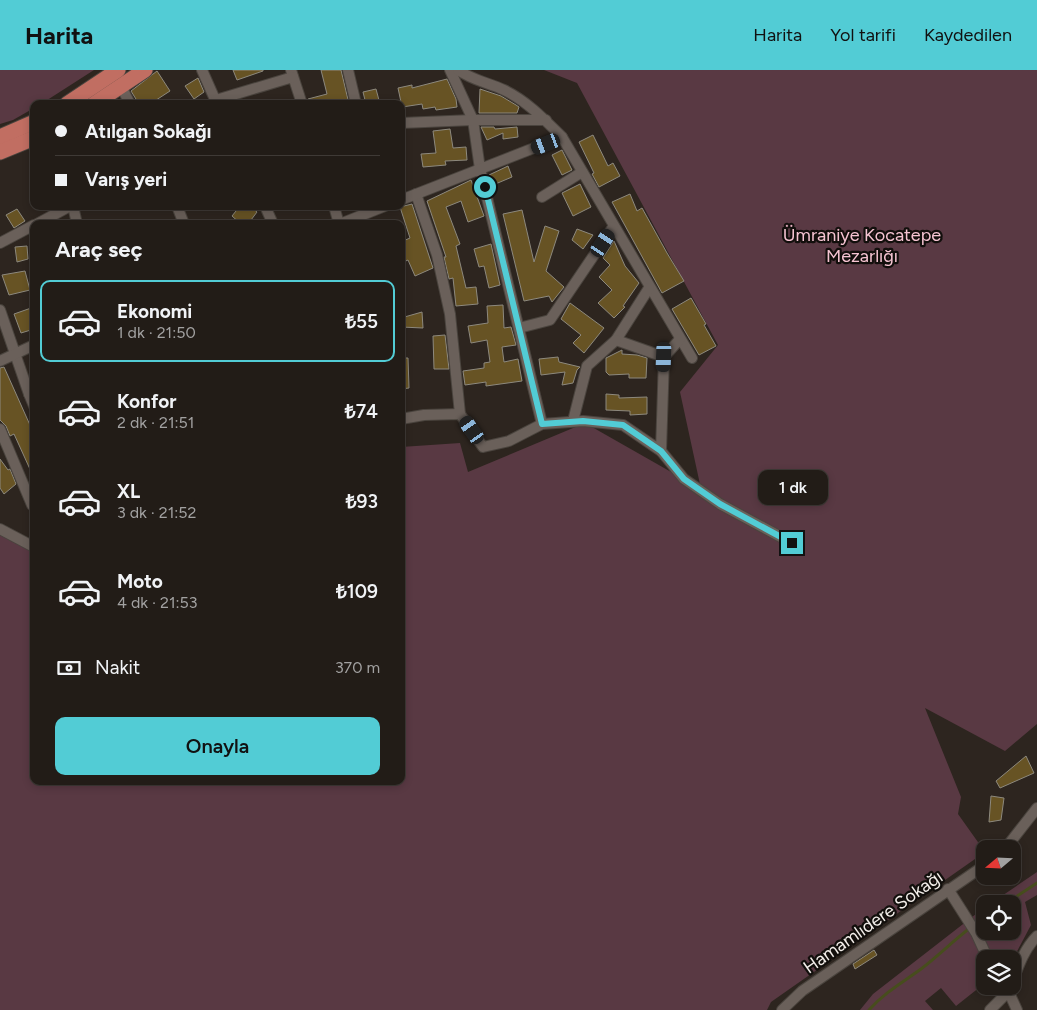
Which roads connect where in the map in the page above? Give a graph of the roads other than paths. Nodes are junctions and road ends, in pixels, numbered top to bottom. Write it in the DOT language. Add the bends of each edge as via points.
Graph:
graph roads {
  1 [pos="118,70"];
  2 [pos="145,70"];
  3 [pos="202,70"];
  4 [pos="348,70"];
  5 [pos="450,70"];
  6 [pos="458,70"];
  7 [pos="292,74"];
  8 [pos="121,86"];
  9 [pos="75,100"];
  10 [pos="100,100"];
  11 [pos="128,100"];
  12 [pos="216,100"];
  13 [pos="222,100"];
  14 [pos="301,100"];
  15 [pos="355,100"];
  16 [pos="473,120"];
  17 [pos="546,120"];
  18 [pos="405,123"];
  19 [pos="30,124"];
  20 [pos="0,137"];
  21 [pos="562,137"];
  22 [pos="30,140"];
  23 [pos="0,152"];
  24 [pos="480,169"];
  25 [pos="582,172"];
  26 [pos="416,194"];
  27 [pos="542,197"];
  28 [pos="405,198"];
  29 [pos="64,210"];
  30 [pos="377,210"];
  31 [pos="45,220"];
  32 [pos="356,220"];
  33 [pos="30,228"];
  34 [pos="613,228"];
  35 [pos="0,243"];
  36 [pos="649,288"];
  37 [pos="0,310"];
  38 [pos="519,328"];
  39 [pos="680,339"];
  40 [pos="616,340"];
  41 [pos="30,347"];
  42 [pos="16,354"];
  43 [pos="664,357"];
  44 [pos="692,358"];
  45 [pos="0,361"];
  46 [pos="30,389"];
  47 [pos="460,414"];
  48 [pos="405,418"];
  49 [pos="573,421"];
  50 [pos="542,424"];
  51 [pos="0,429"];
  52 [pos="661,451"];
  53 [pos="30,500"];
  54 [pos="0,529"];
  55 [pos="792,543"];
  56 [pos="30,545"];
  57 [pos="1037,808"];
  58 [pos="1012,840"];
  59 [pos="976,871"];
  60 [pos="948,889"];
  61 [pos="1035,941"];
  62 [pos="984,950"];
  63 [pos="1021,961"];
  64 [pos="1003,995"];
  65 [pos="1013,995"];
  66 [pos="782,1010"];
  67 [pos="990,1010"];
  68 [pos="1018,1010"];
  1 -- 9 [label="main road"];
  2 -- 8 [label="main road"];
  3 -- 12 [label="street"];
  4 -- 15 [label="street"];
  5 -- 16 [label="street"];
  6 -- 17 [label="street" via="505,90"];
  7 -- 13 [label="street"];
  7 -- 14 [label="street"];
  8 -- 10 [label="main road"];
  8 -- 11 [label="street"];
  16 -- 17 [label="street"];
  16 -- 18 [label="street"];
  16 -- 24 [label="street"];
  17 -- 21 [label="street"];
  19 -- 20 [label="main road"];
  21 -- 24 [label="street"];
  21 -- 25 [label="street"];
  22 -- 23 [label="main road"];
  24 -- 26 [label="street"];
  24 -- 38 [label="street"];
  25 -- 27 [label="street"];
  25 -- 34 [label="street"];
  26 -- 28 [label="street"];
  26 -- 47 [label="street" via="437,255 450,314"];
  29 -- 31 [label="street"];
  30 -- 32 [label="street"];
  33 -- 35 [label="street"];
  34 -- 36 [label="street"];
  34 -- 38 [label="street" via="550,320"];
  36 -- 39 [label="street"];
  36 -- 40 [label="street"];
  37 -- 42 [label="street"];
  38 -- 50 [label="street"];
  39 -- 43 [label="street"];
  39 -- 44 [label="street"];
  40 -- 43 [label="street"];
  40 -- 49 [label="street" via="587,366"];
  41 -- 42 [label="street"];
  42 -- 45 [label="street"];
  42 -- 46 [label="street"];
  43 -- 52 [label="street"];
  47 -- 48 [label="street"];
  47 -- 50 [label="street" via="483,446 509,441"];
  49 -- 50 [label="street"];
  49 -- 52 [label="street" via="623,425"];
  51 -- 53 [label="street"];
  52 -- 55 [label="street" via="684,479 720,504"];
  54 -- 56 [label="street"];
  57 -- 58 [label="street"];
  59 -- 60 [label="street, Hamamlıdere Sokağı"];
  60 -- 62 [label="street"];
  60 -- 66 [label="street, Hamamlıdere Sokağı" via="802,991"];
  61 -- 63 [label="street"];
  64 -- 67 [label="street"];
  65 -- 68 [label="street"];
}
